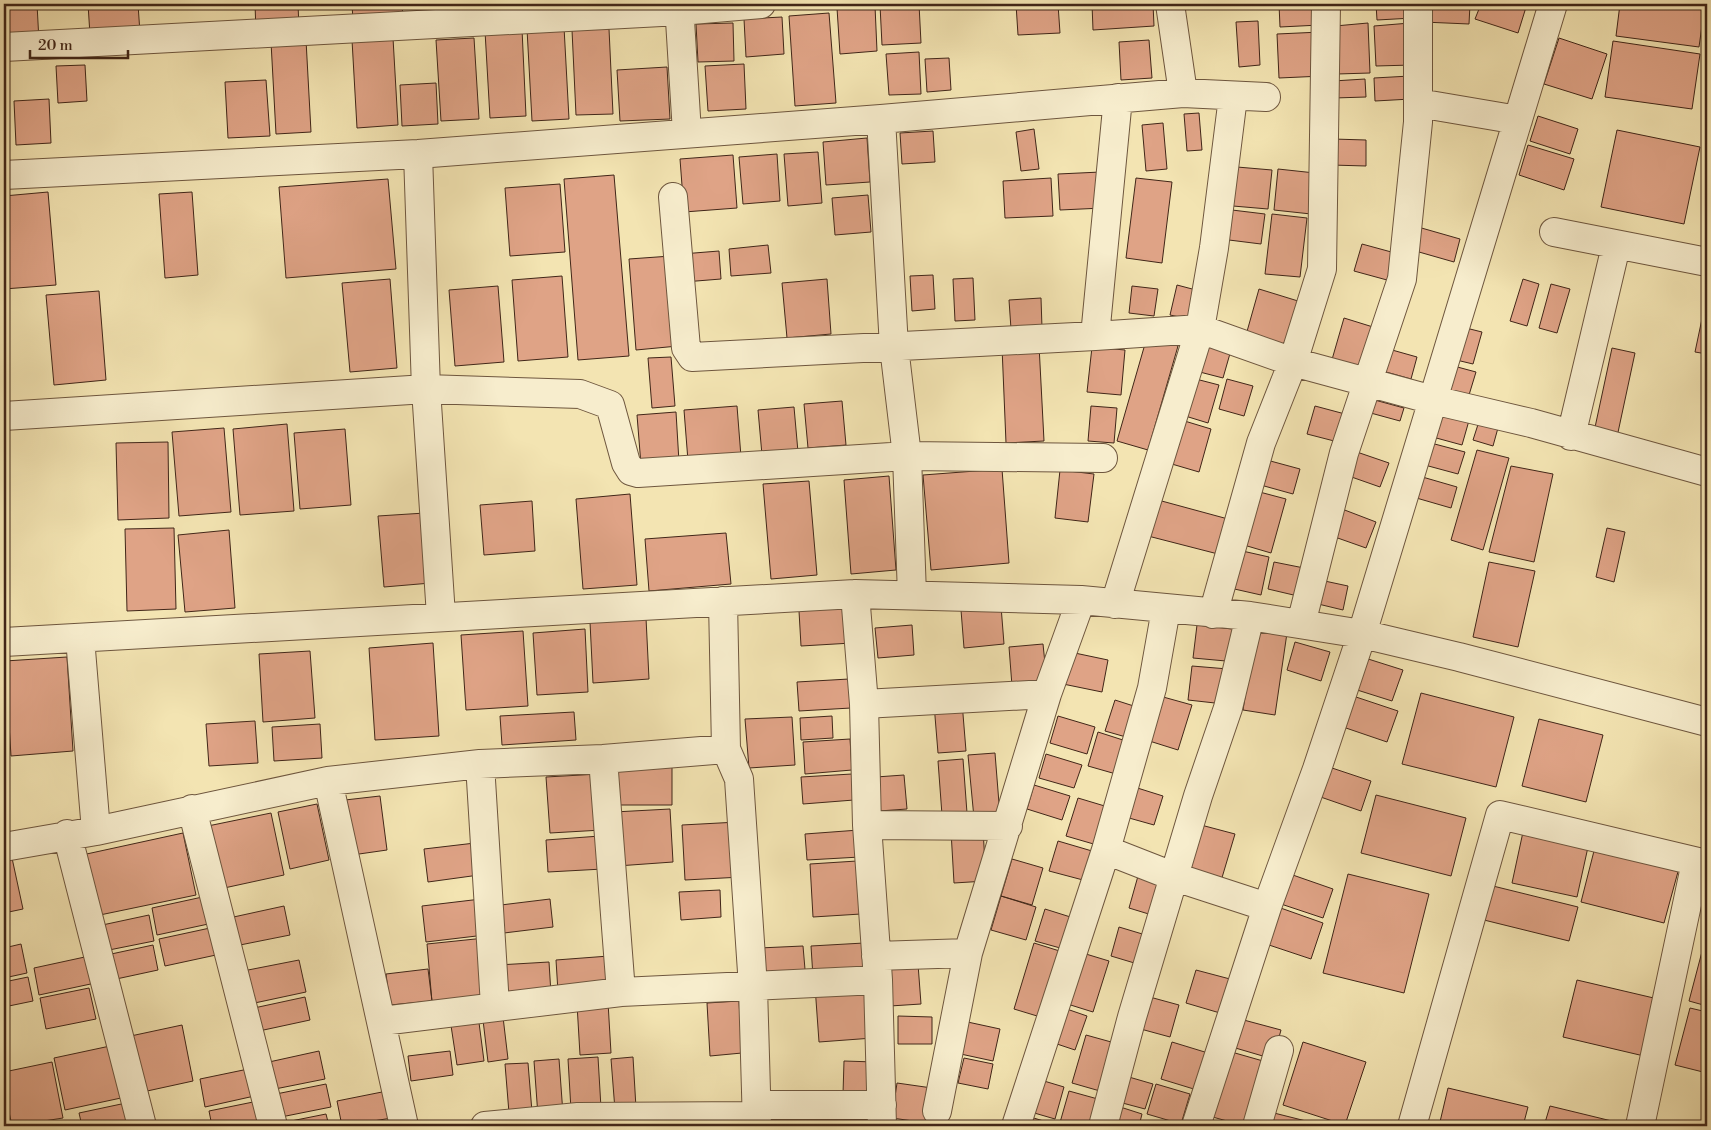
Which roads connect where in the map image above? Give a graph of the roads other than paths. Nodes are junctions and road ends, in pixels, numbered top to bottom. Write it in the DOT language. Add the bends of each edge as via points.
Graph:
graph roads {
  1 [pos="760,4"];
  2 [pos="1170,4"];
  3 [pos="1326,4"];
  4 [pos="1418,4"];
  5 [pos="1553,4"];
  6 [pos="680,8"];
  7 [pos="4,47"];
  8 [pos="1183,93"];
  9 [pos="1233,97"];
  10 [pos="1266,97"];
  11 [pos="1118,98"];
  12 [pos="1418,103"];
  13 [pos="881,119"];
  14 [pos="1518,120"];
  15 [pos="687,133"];
  16 [pos="418,154"];
  17 [pos="4,174"];
  18 [pos="673,197"];
  19 [pos="1554,232"];
  20 [pos="1616,246"];
  21 [pos="1707,262"];
  22 [pos="1200,328"];
  23 [pos="1095,336"];
  24 [pos="894,347"];
  25 [pos="1293,362"];
  26 [pos="1368,383"];
  27 [pos="426,389"];
  28 [pos="1433,400"];
  29 [pos="4,416"];
  30 [pos="1571,436"];
  31 [pos="907,456"];
  32 [pos="1102,458"];
  33 [pos="1707,472"];
  34 [pos="856,594"];
  35 [pos="912,594"];
  36 [pos="1081,600"];
  37 [pos="723,602"];
  38 [pos="1115,604"];
  39 [pos="1166,609"];
  40 [pos="1213,614"];
  41 [pos="441,616"];
  42 [pos="1250,616"];
  43 [pos="1301,624"];
  44 [pos="1362,634"];
  45 [pos="80,638"];
  46 [pos="4,642"];
  47 [pos="1047,694"];
  48 [pos="864,704"];
  49 [pos="1707,722"];
  50 [pos="726,749"];
  51 [pos="603,759"];
  52 [pos="480,764"];
  53 [pos="328,781"];
  54 [pos="192,809"];
  55 [pos="867,825"];
  56 [pos="1008,826"];
  57 [pos="96,831"];
  58 [pos="67,834"];
  59 [pos="4,847"];
  60 [pos="1106,850"];
  61 [pos="1702,863"];
  62 [pos="1174,877"];
  63 [pos="1267,907"];
  64 [pos="968,953"];
  65 [pos="877,968"];
  66 [pos="753,988"];
  67 [pos="621,992"];
  68 [pos="495,1006"];
  69 [pos="382,1021"];
  70 [pos="1279,1050"];
  71 [pos="937,1111"];
  72 [pos="882,1115"];
  73 [pos="757,1116"];
  74 [pos="142,1126"];
  75 [pos="273,1126"];
  76 [pos="404,1126"];
  77 [pos="485,1126"];
  78 [pos="1016,1126"];
  79 [pos="1103,1126"];
  80 [pos="1196,1126"];
  81 [pos="1257,1126"];
  82 [pos="1412,1126"];
  83 [pos="1640,1126"];
  1 -- 6 [label="street"];
  2 -- 8 [label="street"];
  3 -- 25 [label="street" via="1322,269"];
  4 -- 12 [label="street"];
  5 -- 14 [label="street"];
  6 -- 7 [label="street"];
  6 -- 15 [label="street"];
  8 -- 9 [label="street"];
  8 -- 11 [label="street"];
  9 -- 10 [label="street"];
  9 -- 22 [label="street" via="1214,248"];
  11 -- 13 [label="street"];
  11 -- 23 [label="street"];
  12 -- 14 [label="street"];
  12 -- 26 [label="street" via="1402,279"];
  13 -- 15 [label="street"];
  13 -- 24 [label="street"];
  14 -- 28 [label="street"];
  15 -- 16 [label="street"];
  16 -- 17 [label="street"];
  16 -- 27 [label="street"];
  18 -- 24 [label="street" via="686,348 692,357"];
  19 -- 20 [label="street"];
  20 -- 21 [label="street"];
  20 -- 30 [label="street"];
  22 -- 23 [label="street"];
  22 -- 25 [label="street"];
  22 -- 38 [label="street"];
  23 -- 24 [label="street"];
  24 -- 31 [label="street"];
  25 -- 26 [label="street"];
  25 -- 40 [label="street" via="1261,443"];
  26 -- 28 [label="street"];
  26 -- 43 [label="street" via="1344,454"];
  27 -- 29 [label="street"];
  27 -- 31 [label="street" via="580,394 610,405 626,463 631,472 638,473"];
  27 -- 41 [label="street"];
  28 -- 30 [label="street"];
  28 -- 44 [label="street"];
  30 -- 33 [label="street"];
  31 -- 32 [label="street"];
  31 -- 35 [label="street"];
  34 -- 35 [label="street"];
  34 -- 37 [label="street"];
  34 -- 48 [label="street"];
  35 -- 36 [label="street"];
  36 -- 38 [label="street"];
  36 -- 47 [label="street"];
  37 -- 41 [label="street"];
  37 -- 50 [label="street"];
  38 -- 39 [label="street"];
  39 -- 40 [label="street"];
  39 -- 60 [label="street" via="1152,688"];
  40 -- 42 [label="street"];
  41 -- 45 [label="street"];
  42 -- 43 [label="street"];
  42 -- 62 [label="street" via="1228,708"];
  43 -- 44 [label="street"];
  44 -- 49 [label="street"];
  44 -- 63 [label="street"];
  45 -- 46 [label="street"];
  45 -- 57 [label="street"];
  47 -- 48 [label="street"];
  47 -- 56 [label="street"];
  48 -- 55 [label="street"];
  50 -- 51 [label="street"];
  50 -- 66 [label="street" via="739,779"];
  51 -- 52 [label="street"];
  51 -- 67 [label="street"];
  52 -- 53 [label="street"];
  52 -- 68 [label="street"];
  53 -- 54 [label="street"];
  53 -- 69 [label="street"];
  54 -- 57 [label="street"];
  54 -- 75 [label="street"];
  55 -- 56 [label="street"];
  55 -- 65 [label="street"];
  56 -- 64 [label="street"];
  57 -- 58 [label="street"];
  58 -- 59 [label="street"];
  58 -- 74 [label="street"];
  60 -- 62 [label="street"];
  60 -- 78 [label="street"];
  61 -- 82 [label="street" via="1500,815"];
  61 -- 83 [label="street"];
  62 -- 63 [label="street"];
  62 -- 79 [label="street"];
  63 -- 80 [label="street"];
  64 -- 65 [label="street"];
  64 -- 71 [label="street"];
  65 -- 66 [label="street"];
  65 -- 72 [label="street"];
  66 -- 67 [label="street"];
  66 -- 73 [label="street"];
  67 -- 68 [label="street"];
  68 -- 69 [label="street"];
  69 -- 76 [label="street"];
  70 -- 81 [label="street"];
  72 -- 73 [label="street"];
  73 -- 77 [label="street" via="578,1117"];
}
